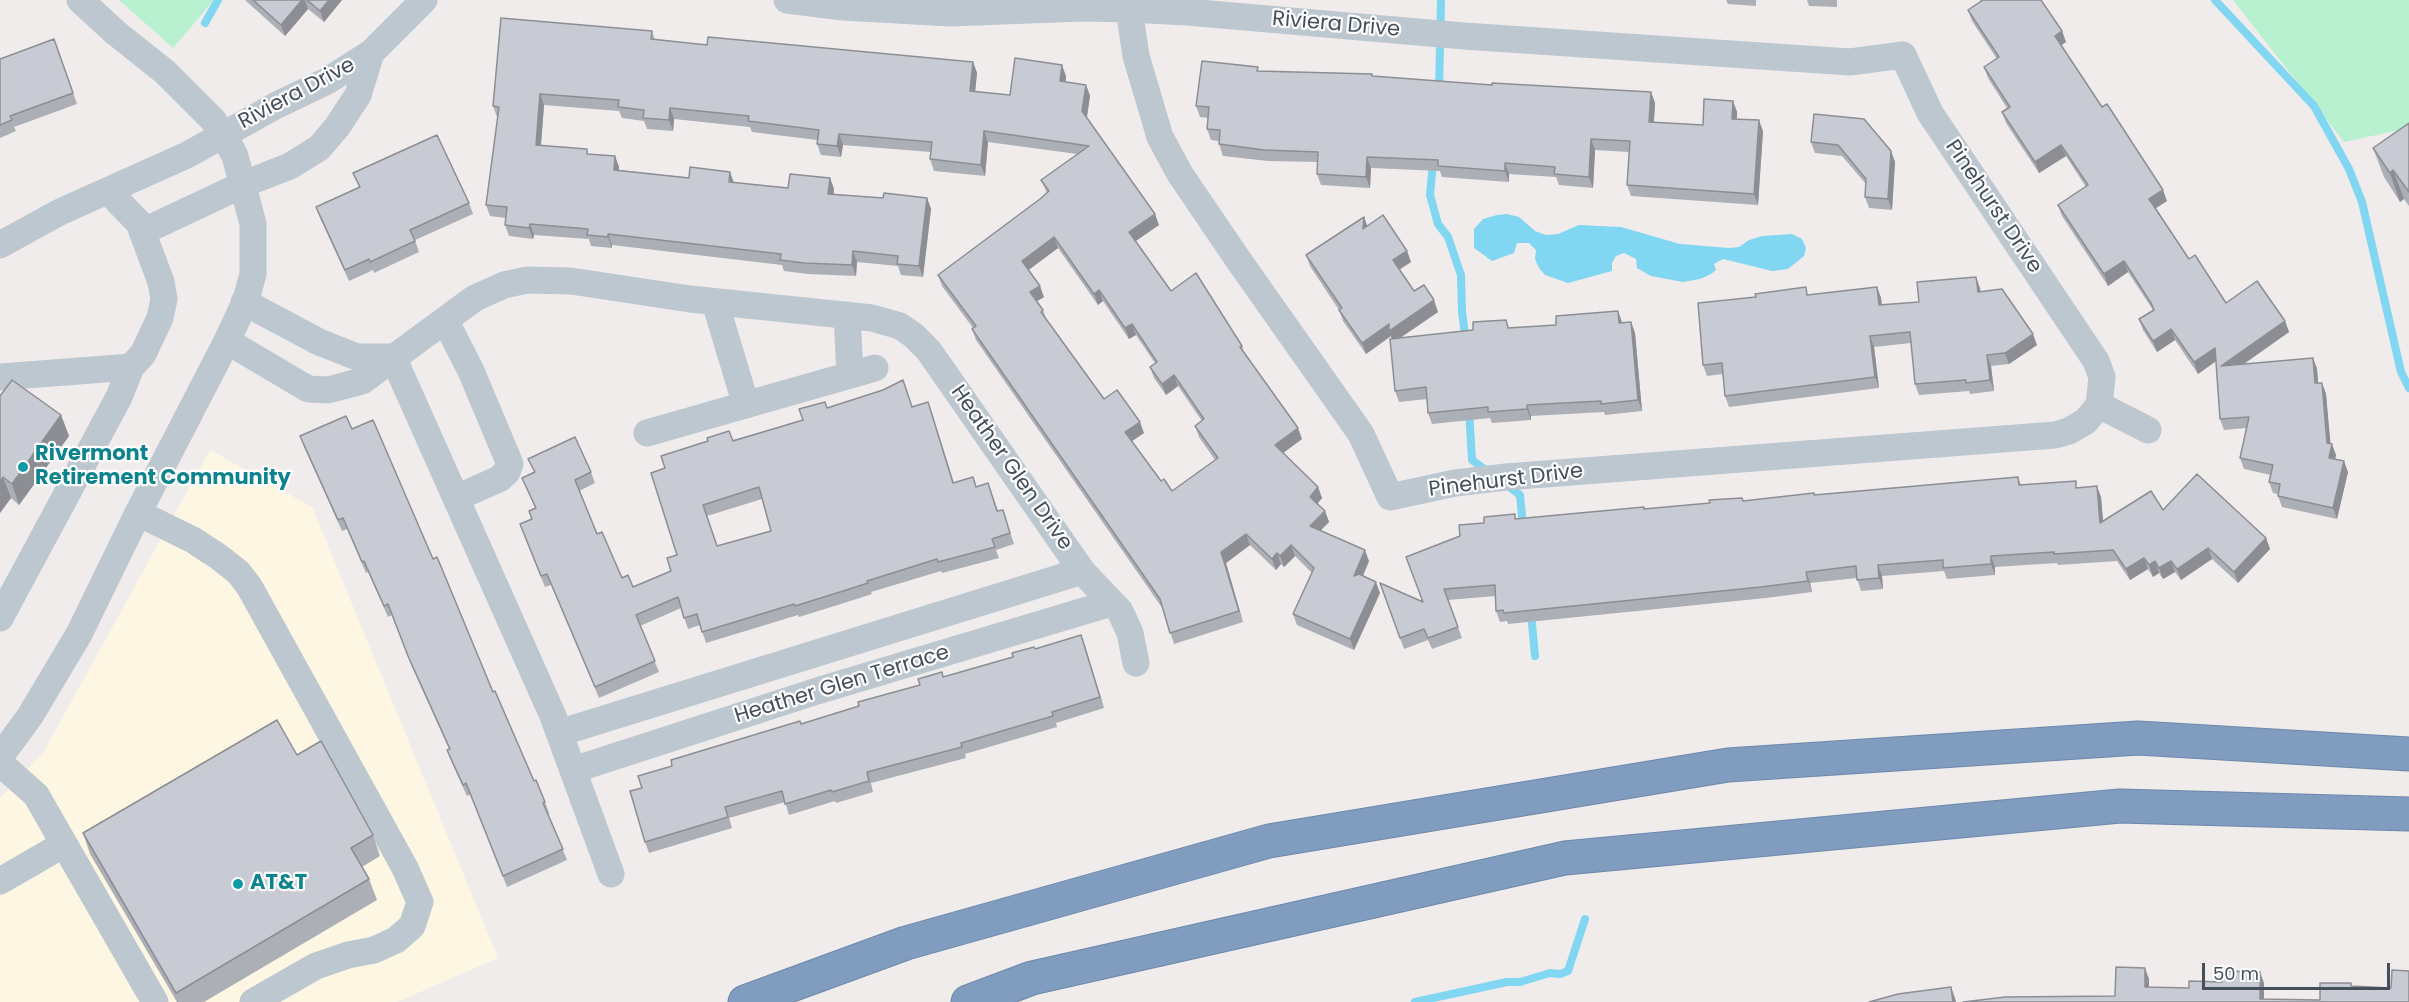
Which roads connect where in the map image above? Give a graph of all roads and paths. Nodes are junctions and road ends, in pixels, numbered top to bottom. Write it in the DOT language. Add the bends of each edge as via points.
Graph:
graph roads {
  1 [pos="80,0"];
  2 [pos="424,0"];
  3 [pos="787,0"];
  4 [pos="1129,9"];
  5 [pos="371,53"];
  6 [pos="1850,62"];
  7 [pos="223,134"];
  8 [pos="244,184"];
  9 [pos="108,191"];
  10 [pos="142,232"];
  11 [pos="0,246"];
  12 [pos="244,302"];
  13 [pos="715,302"];
  14 [pos="847,315"];
  15 [pos="445,320"];
  16 [pos="227,341"];
  17 [pos="393,357"];
  18 [pos="131,367"];
  19 [pos="875,368"];
  20 [pos="850,375"];
  21 [pos="0,377"];
  22 [pos="746,405"];
  23 [pos="2099,405"];
  24 [pos="2148,430"];
  25 [pos="647,433"];
  26 [pos="456,498"];
  27 [pos="138,513"];
  28 [pos="1082,571"];
  29 [pos="1111,603"];
  30 [pos="948,612"];
  31 [pos="0,618"];
  32 [pos="964,648"];
  33 [pos="810,655"];
  34 [pos="1136,663"];
  35 [pos="818,691"];
  36 [pos="668,699"];
  37 [pos="559,732"];
  38 [pos="681,735"];
  39 [pos="2409,754"];
  40 [pos="0,757"];
  41 [pos="0,763"];
  42 [pos="573,770"];
  43 [pos="2409,814"];
  44 [pos="64,844"];
  45 [pos="611,874"];
  46 [pos="0,881"];
  47 [pos="155,1002"];
  48 [pos="253,1002"];
  49 [pos="745,1002"];
  50 [pos="968,1002"];
  1 -- 7 [label="street" via="165,72"];
  2 -- 5 [label="street, Riviera Drive"];
  3 -- 4 [label="street, Riviera Drive" via="950,13"];
  4 -- 6 [label="street, Riviera Drive"];
  4 -- 23 [label="street, Pinehurst Drive" via="1136,56 1160,137 1230,249 1361,435 1390,497 1506,477 2055,435 2086,421"];
  5 -- 7 [label="street, Riviera Drive" via="327,81"];
  5 -- 8 [label="street, Riviera Drive" via="358,95 319,147 290,166"];
  6 -- 23 [label="street, Pinehurst Drive" via="1903,55 1930,114 2096,361 2102,377"];
  7 -- 8 [label="street"];
  7 -- 9 [label="street, Riviera Drive"];
  8 -- 10 [label="street, Riviera Drive"];
  8 -- 12 [label="street" via="254,250"];
  9 -- 10 [label="street" via="139,223"];
  9 -- 11 [label="street, Riviera Drive" via="60,212"];
  10 -- 18 [label="street" via="162,282 164,299 155,332"];
  12 -- 16 [label="street"];
  12 -- 17 [label="street" via="319,342 357,357"];
  13 -- 14 [label="street, Heather Glen Drive"];
  13 -- 15 [label="street, Heather Glen Drive" via="571,281 527,280 475,298"];
  13 -- 22 [label="street"];
  14 -- 20 [label="street"];
  14 -- 28 [label="street, Heather Glen Drive" via="900,326 929,351"];
  15 -- 17 [label="street, Heather Glen Drive"];
  15 -- 26 [label="street" via="510,464 499,479"];
  16 -- 17 [label="street, Heather Glen Drive" via="308,389 328,390 362,381"];
  16 -- 27 [label="street"];
  17 -- 26 [label="street"];
  18 -- 21 [label="street"];
  18 -- 31 [label="street" via="119,397"];
  19 -- 20 [label="street"];
  20 -- 22 [label="street"];
  22 -- 25 [label="street"];
  23 -- 24 [label="street"];
  26 -- 37 [label="street"];
  27 -- 40 [label="street" via="79,634 30,716"];
  27 -- 48 [label="street" via="219,557 249,586 420,902 412,926 396,940 316,966"];
  28 -- 29 [label="street, Heather Glen Drive"];
  28 -- 30 [label="street, Heather Glen Terrace"];
  29 -- 32 [label="street, Heather Glen Terrace"];
  29 -- 34 [label="street, Heather Glen Drive" via="1120,611 1130,633"];
  30 -- 32 [label="street"];
  30 -- 33 [label="street, Heather Glen Terrace"];
  32 -- 35 [label="street, Heather Glen Terrace"];
  33 -- 35 [label="street"];
  33 -- 36 [label="street, Heather Glen Terrace"];
  35 -- 38 [label="street, Heather Glen Terrace"];
  36 -- 37 [label="street, Heather Glen Terrace"];
  36 -- 38 [label="street"];
  37 -- 42 [label="street"];
  38 -- 42 [label="street, Heather Glen Terrace"];
  39 -- 49 [label="highway" via="2138,738 1728,765 1269,841 906,943"];
  41 -- 44 [label="street" via="36,795"];
  42 -- 45 [label="street"];
  43 -- 50 [label="highway" via="2121,806 1565,858 1032,978"];
  44 -- 46 [label="street"];
  44 -- 47 [label="street"];
}
